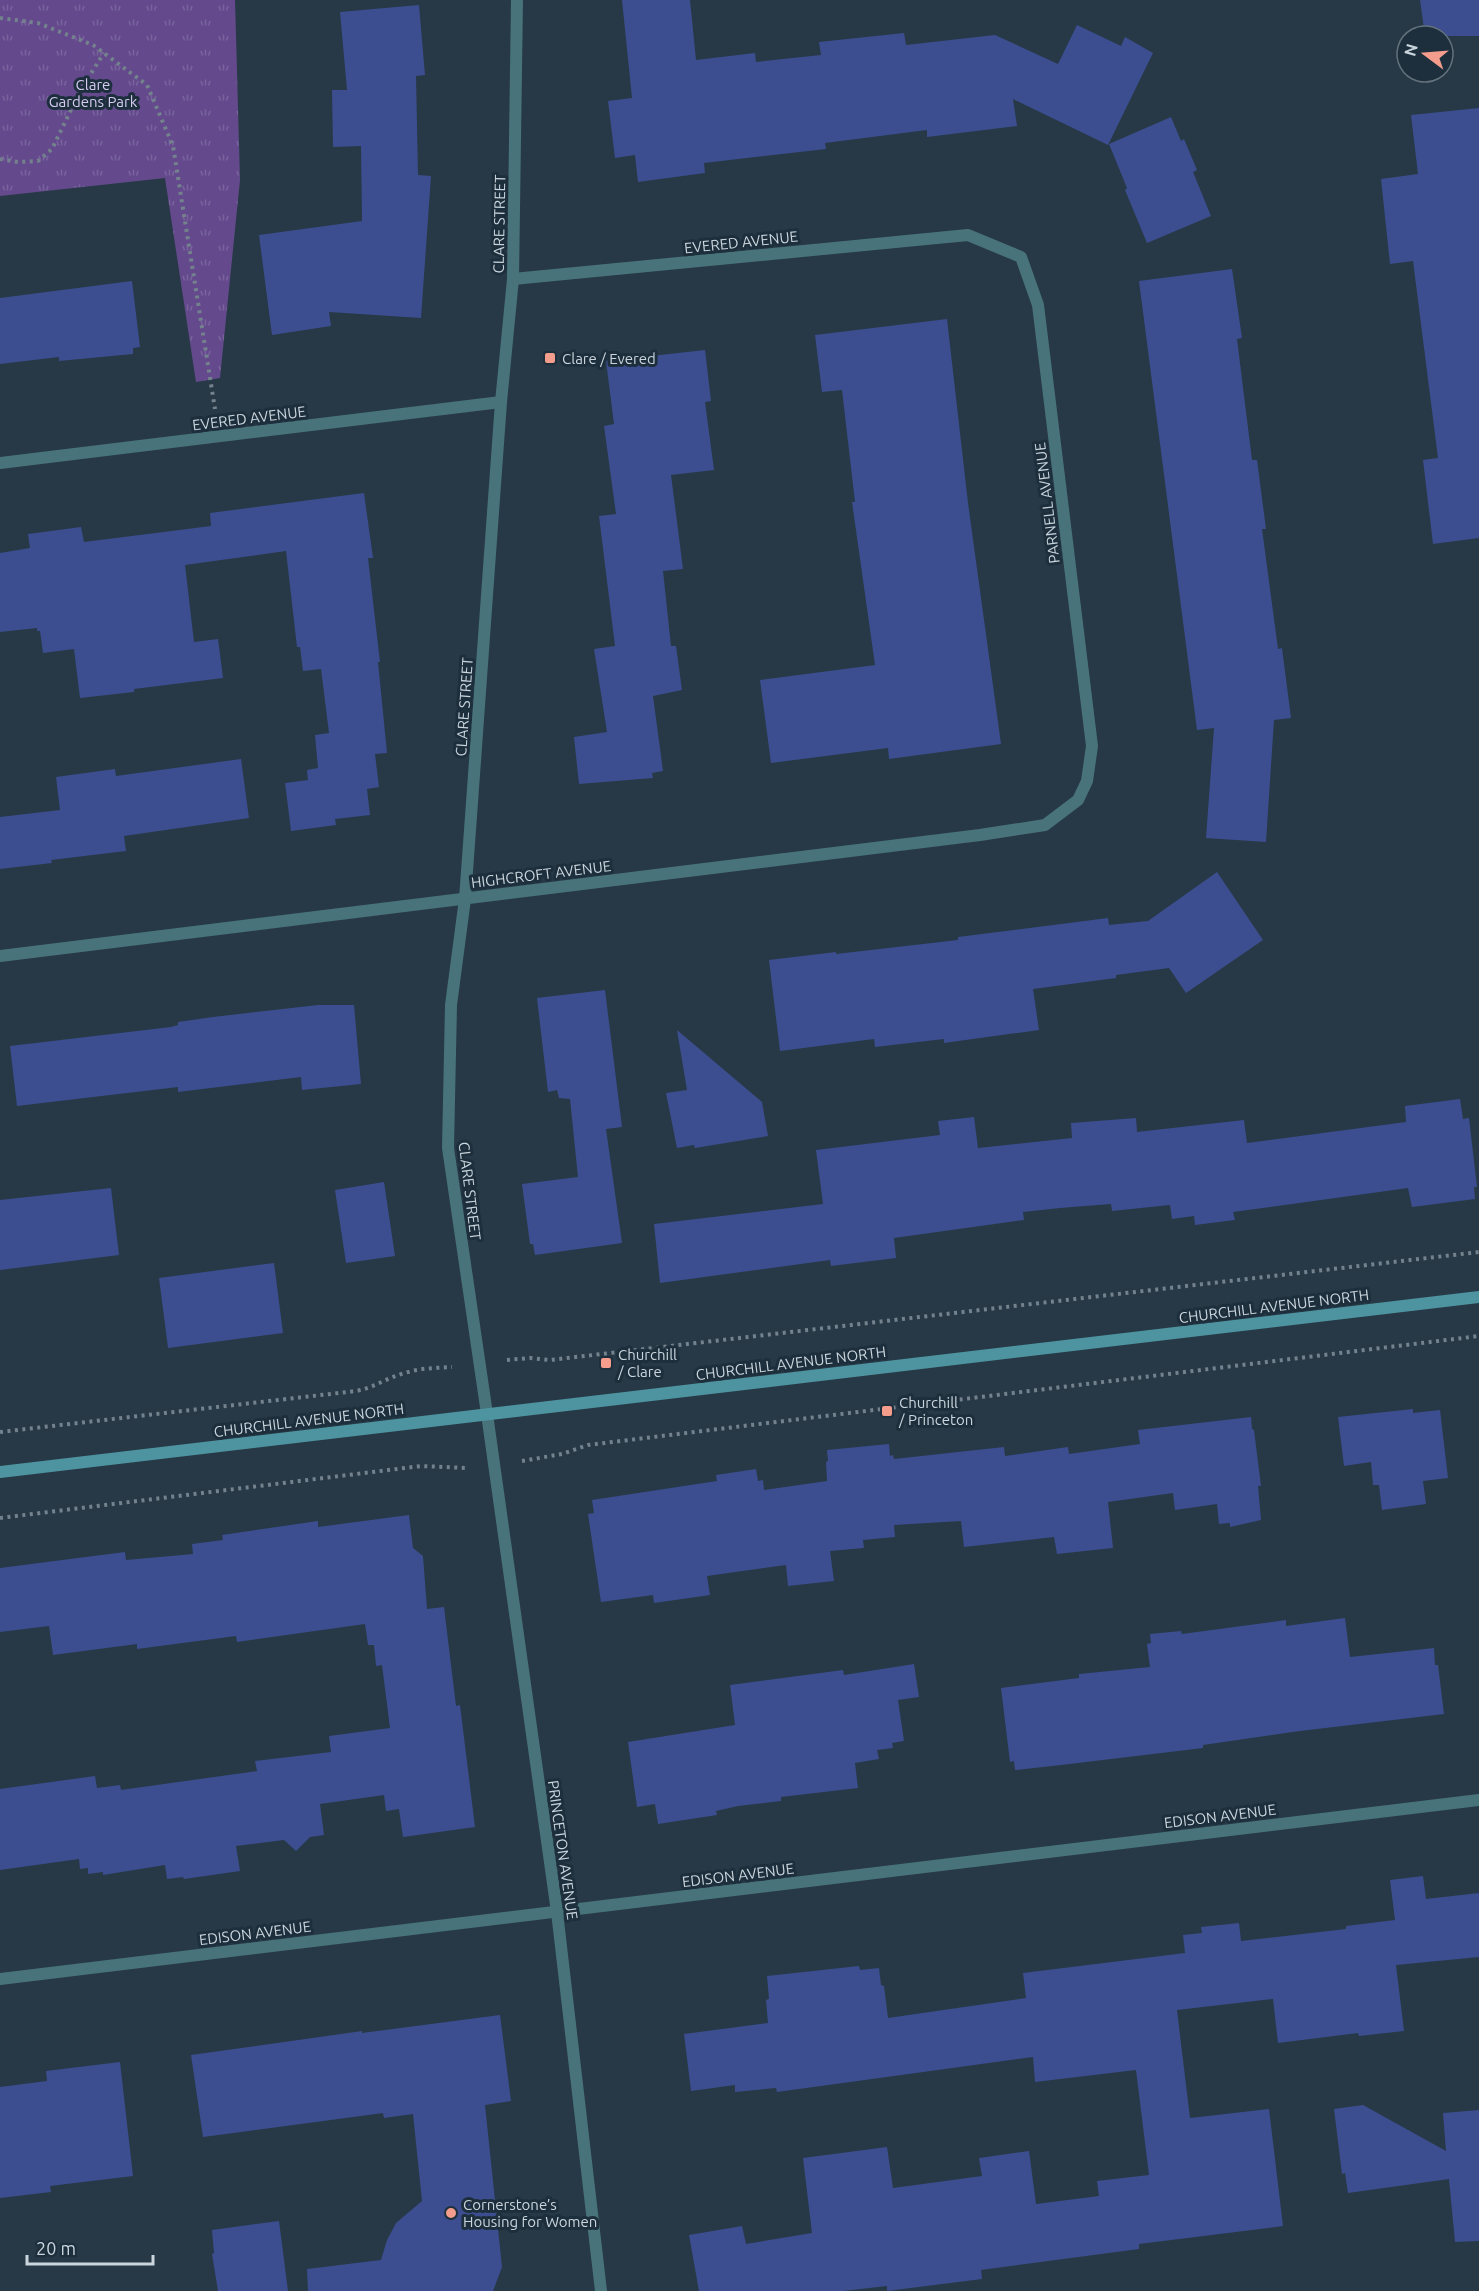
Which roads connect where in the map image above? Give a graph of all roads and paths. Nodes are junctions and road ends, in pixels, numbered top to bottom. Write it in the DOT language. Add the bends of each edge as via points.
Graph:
graph roads {
  1 [pos="517,0"];
  2 [pos="0,18"];
  3 [pos="104,53"];
  4 [pos="0,159"];
  5 [pos="971,236"];
  6 [pos="513,279"];
  7 [pos="501,402"];
  8 [pos="219,436"];
  9 [pos="0,463"];
  10 [pos="1078,800"];
  11 [pos="465,899"];
  12 [pos="0,956"];
  13 [pos="1479,1252"];
  14 [pos="1479,1297"];
  15 [pos="1479,1336"];
  16 [pos="517,1359"];
  17 [pos="419,1371"];
  18 [pos="487,1414"];
  19 [pos="0,1432"];
  20 [pos="539,1459"];
  21 [pos="462,1468"];
  22 [pos="0,1472"];
  23 [pos="0,1518"];
  24 [pos="1479,1800"];
  25 [pos="557,1912"];
  26 [pos="0,1979"];
  27 [pos="602,2291"];
  1 -- 6 [label="street, CLARE STREET"];
  2 -- 3 [label="path" via="38,23"];
  3 -- 4 [label="path" via="81,89 52,150 38,161"];
  3 -- 8 [label="path" via="147,85 173,146"];
  5 -- 6 [label="street, EVERED AVENUE"];
  5 -- 10 [label="street, PARNELL AVENUE" via="1021,257 1038,305 1092,746 1088,781"];
  6 -- 7 [label="street, CLARE STREET"];
  7 -- 8 [label="street, EVERED AVENUE"];
  7 -- 11 [label="street, CLARE STREET"];
  8 -- 9 [label="street, EVERED AVENUE"];
  10 -- 11 [label="street, HIGHCROFT AVENUE" via="1045,825"];
  11 -- 12 [label="street, HIGHCROFT AVENUE"];
  11 -- 18 [label="street, CLARE STREET" via="451,1005 448,1148"];
  13 -- 16 [label="path" via="695,1345 550,1360"];
  14 -- 18 [label="main road, CHURCHILL AVENUE NORTH"];
  15 -- 20 [label="path" via="588,1445"];
  17 -- 19 [label="path" via="356,1391"];
  18 -- 22 [label="main road, CHURCHILL AVENUE NORTH"];
  18 -- 25 [label="street, PRINCETON AVENUE"];
  21 -- 23 [label="path" via="427,1465"];
  24 -- 25 [label="street, EDISON AVENUE"];
  25 -- 26 [label="street, EDISON AVENUE"];
  25 -- 27 [label="street, PRINCETON AVENUE"];
}
